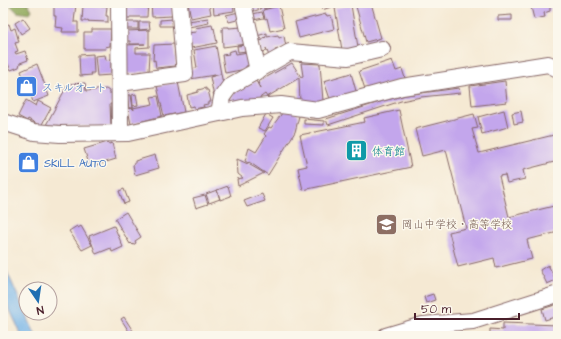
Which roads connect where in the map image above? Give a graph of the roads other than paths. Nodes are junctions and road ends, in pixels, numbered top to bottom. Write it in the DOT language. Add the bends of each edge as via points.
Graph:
graph roads {
  1 [pos="119,3"];
  2 [pos="179,3"];
  3 [pos="243,3"];
  4 [pos="382,48"];
  5 [pos="558,70"];
  6 [pos="258,71"];
  7 [pos="120,83"];
  8 [pos="219,113"];
  9 [pos="3,122"];
  10 [pos="120,133"];
  11 [pos="558,294"];
  12 [pos="386,336"];
  1 -- 7 [label="street"];
  2 -- 7 [label="street" via="185,74"];
  3 -- 6 [label="street"];
  4 -- 6 [label="street" via="348,57 290,52"];
  5 -- 8 [label="street" via="548,64 402,86 318,110 281,105 242,108"];
  6 -- 8 [label="street" via="230,86 222,97"];
  7 -- 10 [label="street"];
  8 -- 10 [label="street"];
  9 -- 10 [label="street" via="34,132"];
  11 -- 12 [label="street" via="473,321 423,325"];
}
